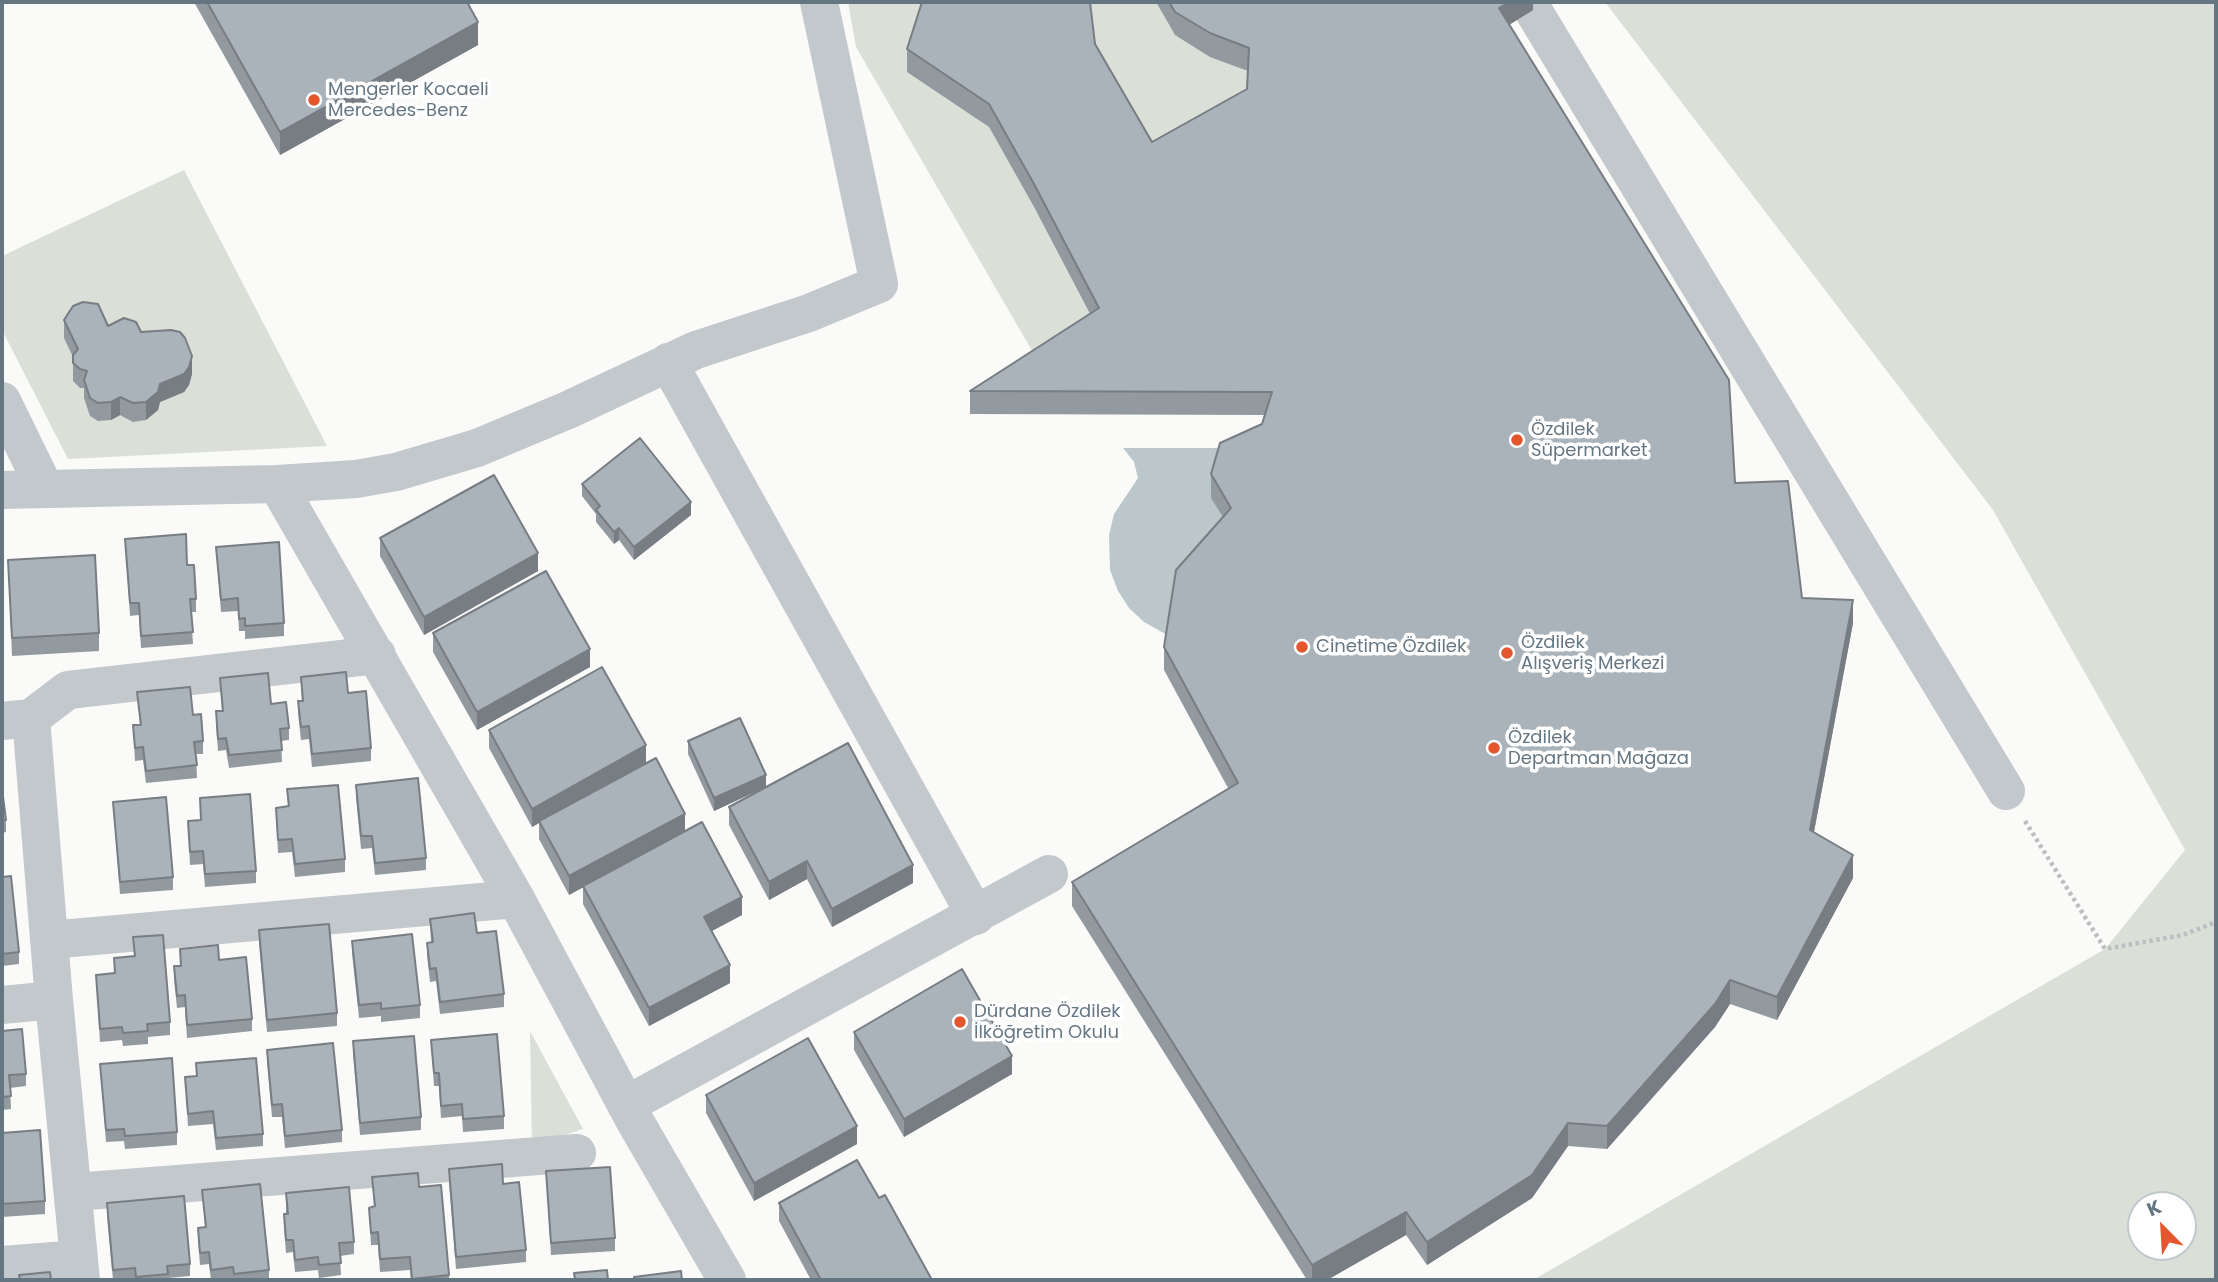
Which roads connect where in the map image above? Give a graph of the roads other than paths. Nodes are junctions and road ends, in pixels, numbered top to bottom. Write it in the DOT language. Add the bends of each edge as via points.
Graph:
graph roads {
  1 [pos="819,2"];
  2 [pos="1528,2"];
  3 [pos="668,362"];
  4 [pos="2,401"];
  5 [pos="277,484"];
  6 [pos="45,489"];
  7 [pos="2,490"];
  8 [pos="377,655"];
  9 [pos="16,720"];
  10 [pos="2006,791"];
  11 [pos="1049,874"];
  12 [pos="516,900"];
  13 [pos="976,916"];
  14 [pos="49,940"];
  15 [pos="54,1000"];
  16 [pos="2,1005"];
  17 [pos="626,1105"];
  18 [pos="577,1153"];
  19 [pos="74,1192"];
  20 [pos="2,1265"];
  21 [pos="80,1270"];
  22 [pos="727,1280"];
  1 -- 3 [label="street" via="879,284"];
  2 -- 10 [label="street"];
  3 -- 5 [label="street" via="568,410 436,462 356,479"];
  3 -- 13 [label="street"];
  4 -- 6 [label="street"];
  5 -- 6 [label="street"];
  5 -- 8 [label="street"];
  6 -- 7 [label="street"];
  8 -- 9 [label="street" via="68,690"];
  8 -- 12 [label="street"];
  9 -- 14 [label="street"];
  11 -- 13 [label="street"];
  12 -- 14 [label="street"];
  12 -- 17 [label="street"];
  13 -- 17 [label="street"];
  14 -- 15 [label="street"];
  15 -- 16 [label="street"];
  15 -- 19 [label="street"];
  17 -- 22 [label="street"];
  18 -- 19 [label="street"];
  19 -- 21 [label="street"];
  20 -- 21 [label="street"];
}
